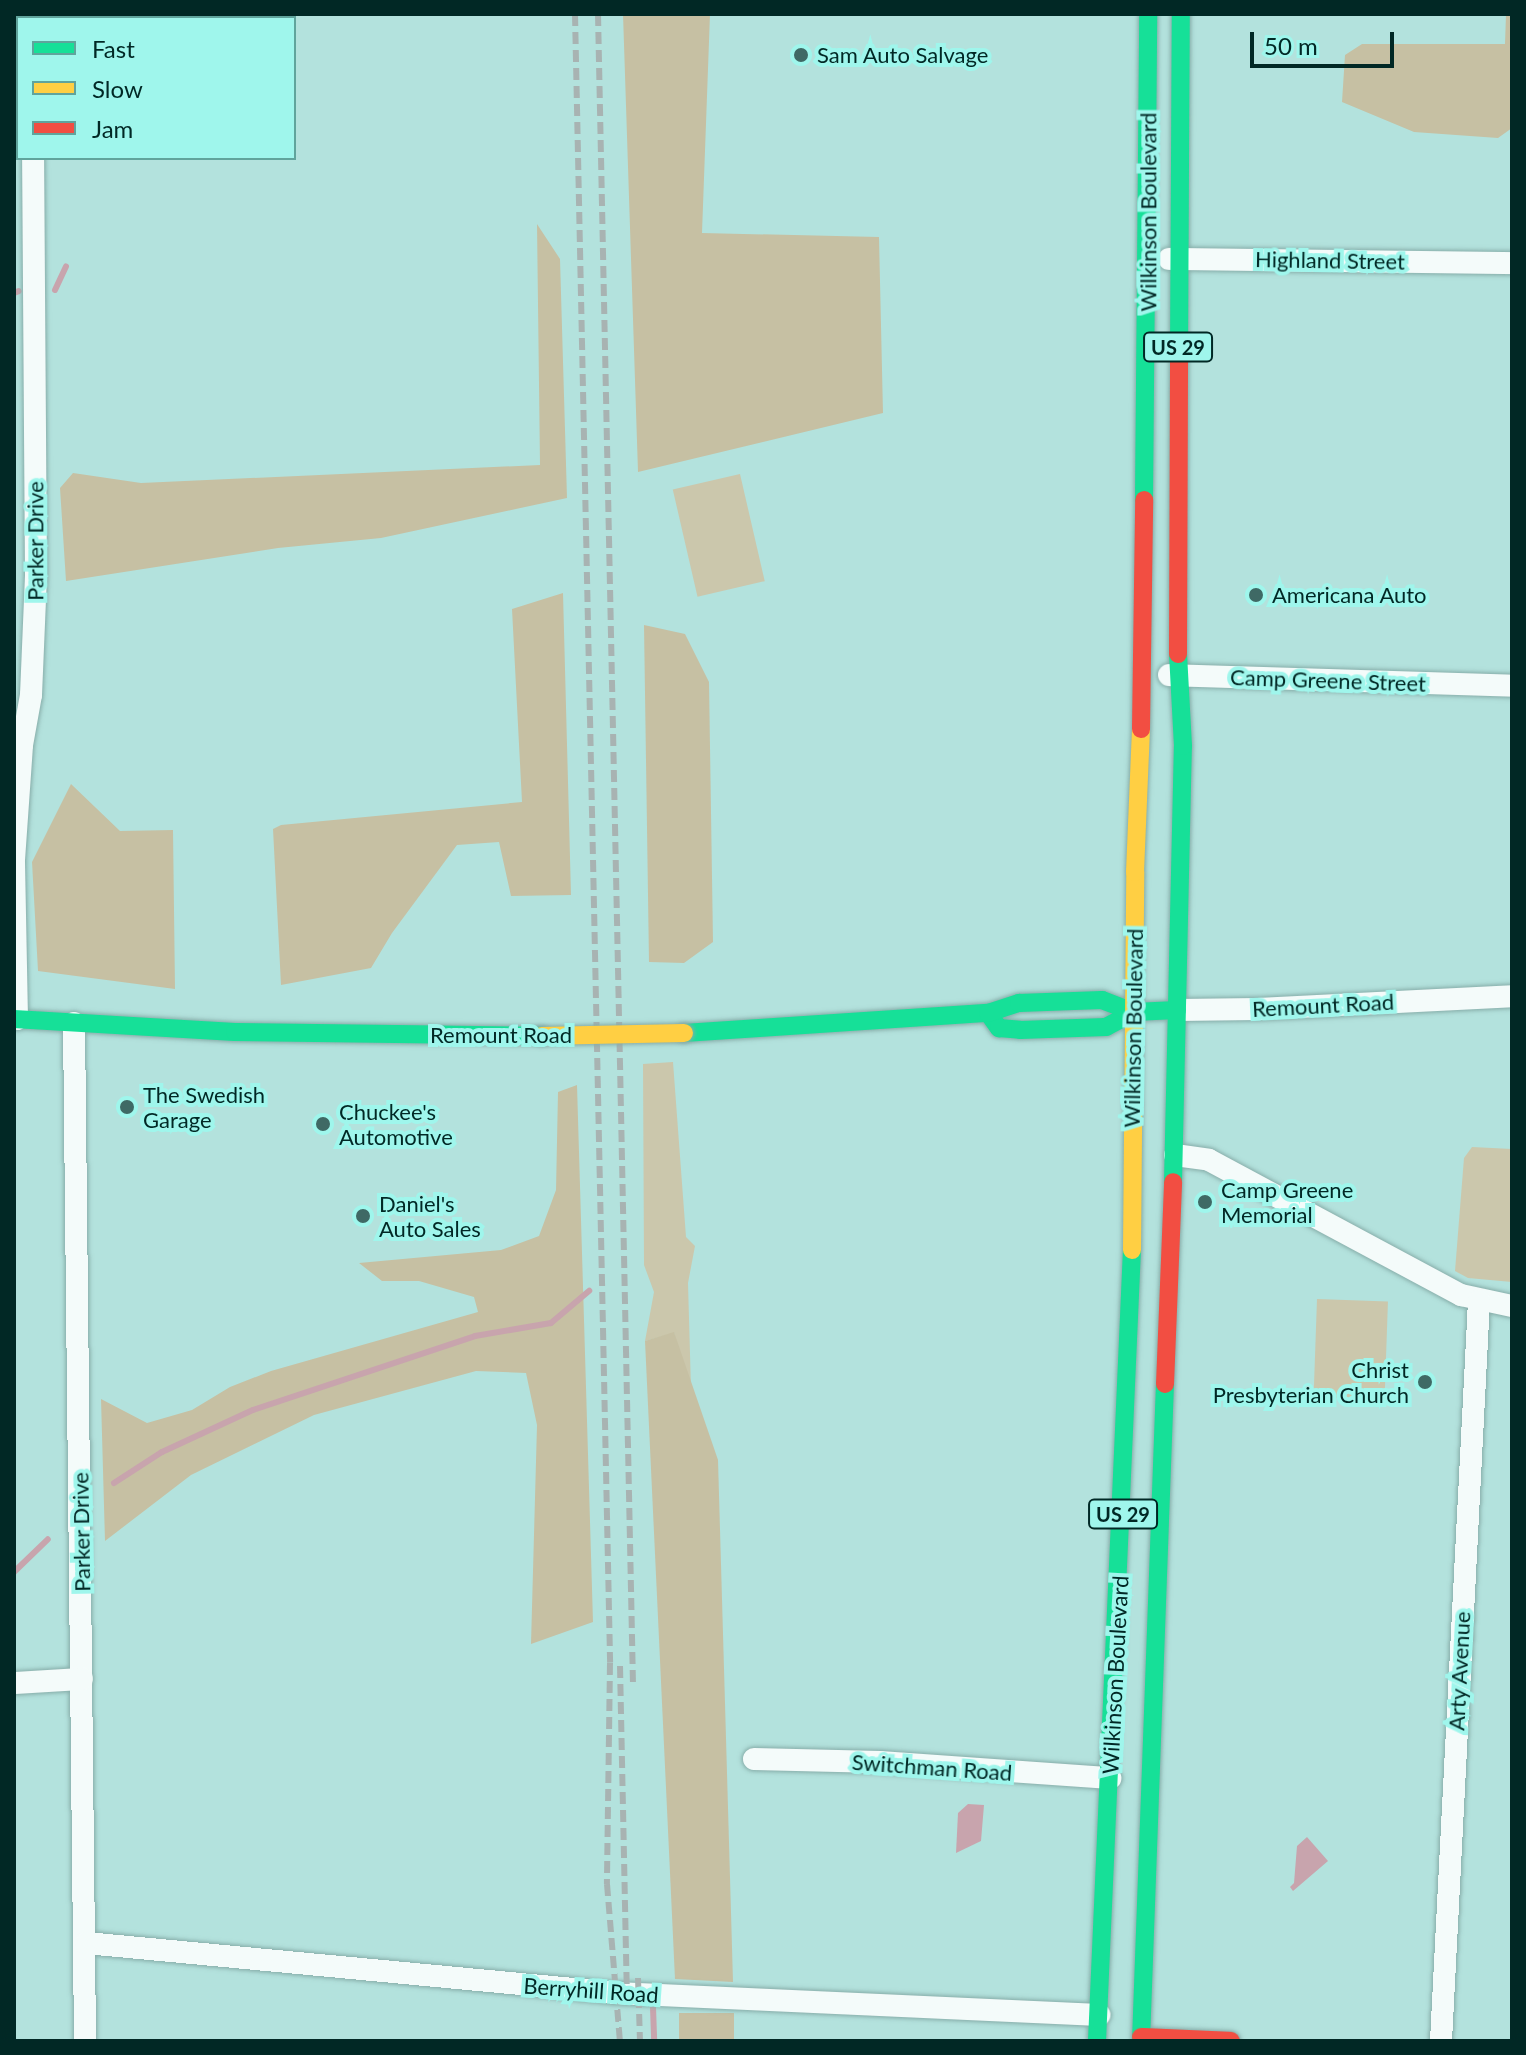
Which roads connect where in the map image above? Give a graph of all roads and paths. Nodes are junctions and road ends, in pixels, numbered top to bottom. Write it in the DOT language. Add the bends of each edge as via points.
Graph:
graph roads {
  1 [pos="1148,14"];
  2 [pos="1181,14"];
  3 [pos="33,160"];
  4 [pos="1179,259"];
  5 [pos="1148,260"];
  6 [pos="1512,263"];
  7 [pos="1143,675"];
  8 [pos="1178,675"];
  9 [pos="1512,686"];
  10 [pos="1512,996"];
  11 [pos="1177,1010"];
  12 [pos="1134,1012"];
  13 [pos="988,1013"];
  14 [pos="15,1019"];
  15 [pos="74,1023"];
  16 [pos="1175,1155"];
  17 [pos="1479,1301"];
  18 [pos="1512,1306"];
  19 [pos="82,1679"];
  20 [pos="14,1683"];
  21 [pos="754,1759"];
  22 [pos="1110,1778"];
  23 [pos="86,1943"];
  24 [pos="1099,2015"];
  25 [pos="1141,2039"];
  26 [pos="85,2041"];
  27 [pos="1097,2041"];
  28 [pos="1231,2041"];
  29 [pos="1441,2041"];
  1 -- 5 [label="main road, Wilkinson Boulevard / US 29"];
  2 -- 4 [label="main road, Wilkinson Boulevard / US 29"];
  3 -- 14 [label="street, Parker Drive" via="36,574 31,695 14,860"];
  4 -- 5 [label="street, Highland Street"];
  4 -- 6 [label="street, Highland Street"];
  4 -- 8 [label="main road, Wilkinson Boulevard / US 29"];
  5 -- 7 [label="main road, Wilkinson Boulevard / US 29"];
  7 -- 8 [label="street, Camp Greene Street"];
  7 -- 12 [label="main road, Wilkinson Boulevard / US 29"];
  8 -- 9 [label="street, Camp Greene Street"];
  8 -- 11 [label="main road, Wilkinson Boulevard / US 29" via="1183,746"];
  10 -- 11 [label="street, Remount Road"];
  11 -- 12 [label="main road, Remount Road"];
  11 -- 16 [label="main road, Wilkinson Boulevard / US 29"];
  12 -- 13 [label="main road, Remount Road" via="1098,1000 1019,1003"];
  12 -- 13 [label="main road, Remount Road" via="1106,1027 1020,1030 999,1028"];
  12 -- 22 [label="main road, Wilkinson Boulevard / US 29" via="1131,1318"];
  13 -- 15 [label="main road, Remount Road, bridge" via="684,1033 542,1036 235,1032"];
  14 -- 15 [label="main road, Remount Road"];
  15 -- 19 [label="street, Parker Drive"];
  16 -- 17 [label="street" via="1219,1165"];
  16 -- 25 [label="main road, Wilkinson Boulevard / US 29"];
  17 -- 18 [label="street"];
  17 -- 29 [label="street, Arty Avenue"];
  19 -- 20 [label="street"];
  19 -- 23 [label="street, Parker Drive"];
  21 -- 22 [label="street, Switchman Road"];
  22 -- 24 [label="main road, Wilkinson Boulevard / US 29"];
  23 -- 24 [label="street, Berryhill Road" via="616,1993"];
  23 -- 26 [label="street, Parker Drive"];
  24 -- 27 [label="main road, Wilkinson Boulevard / US 29"];
  25 -- 28 [label="main road"];
}
